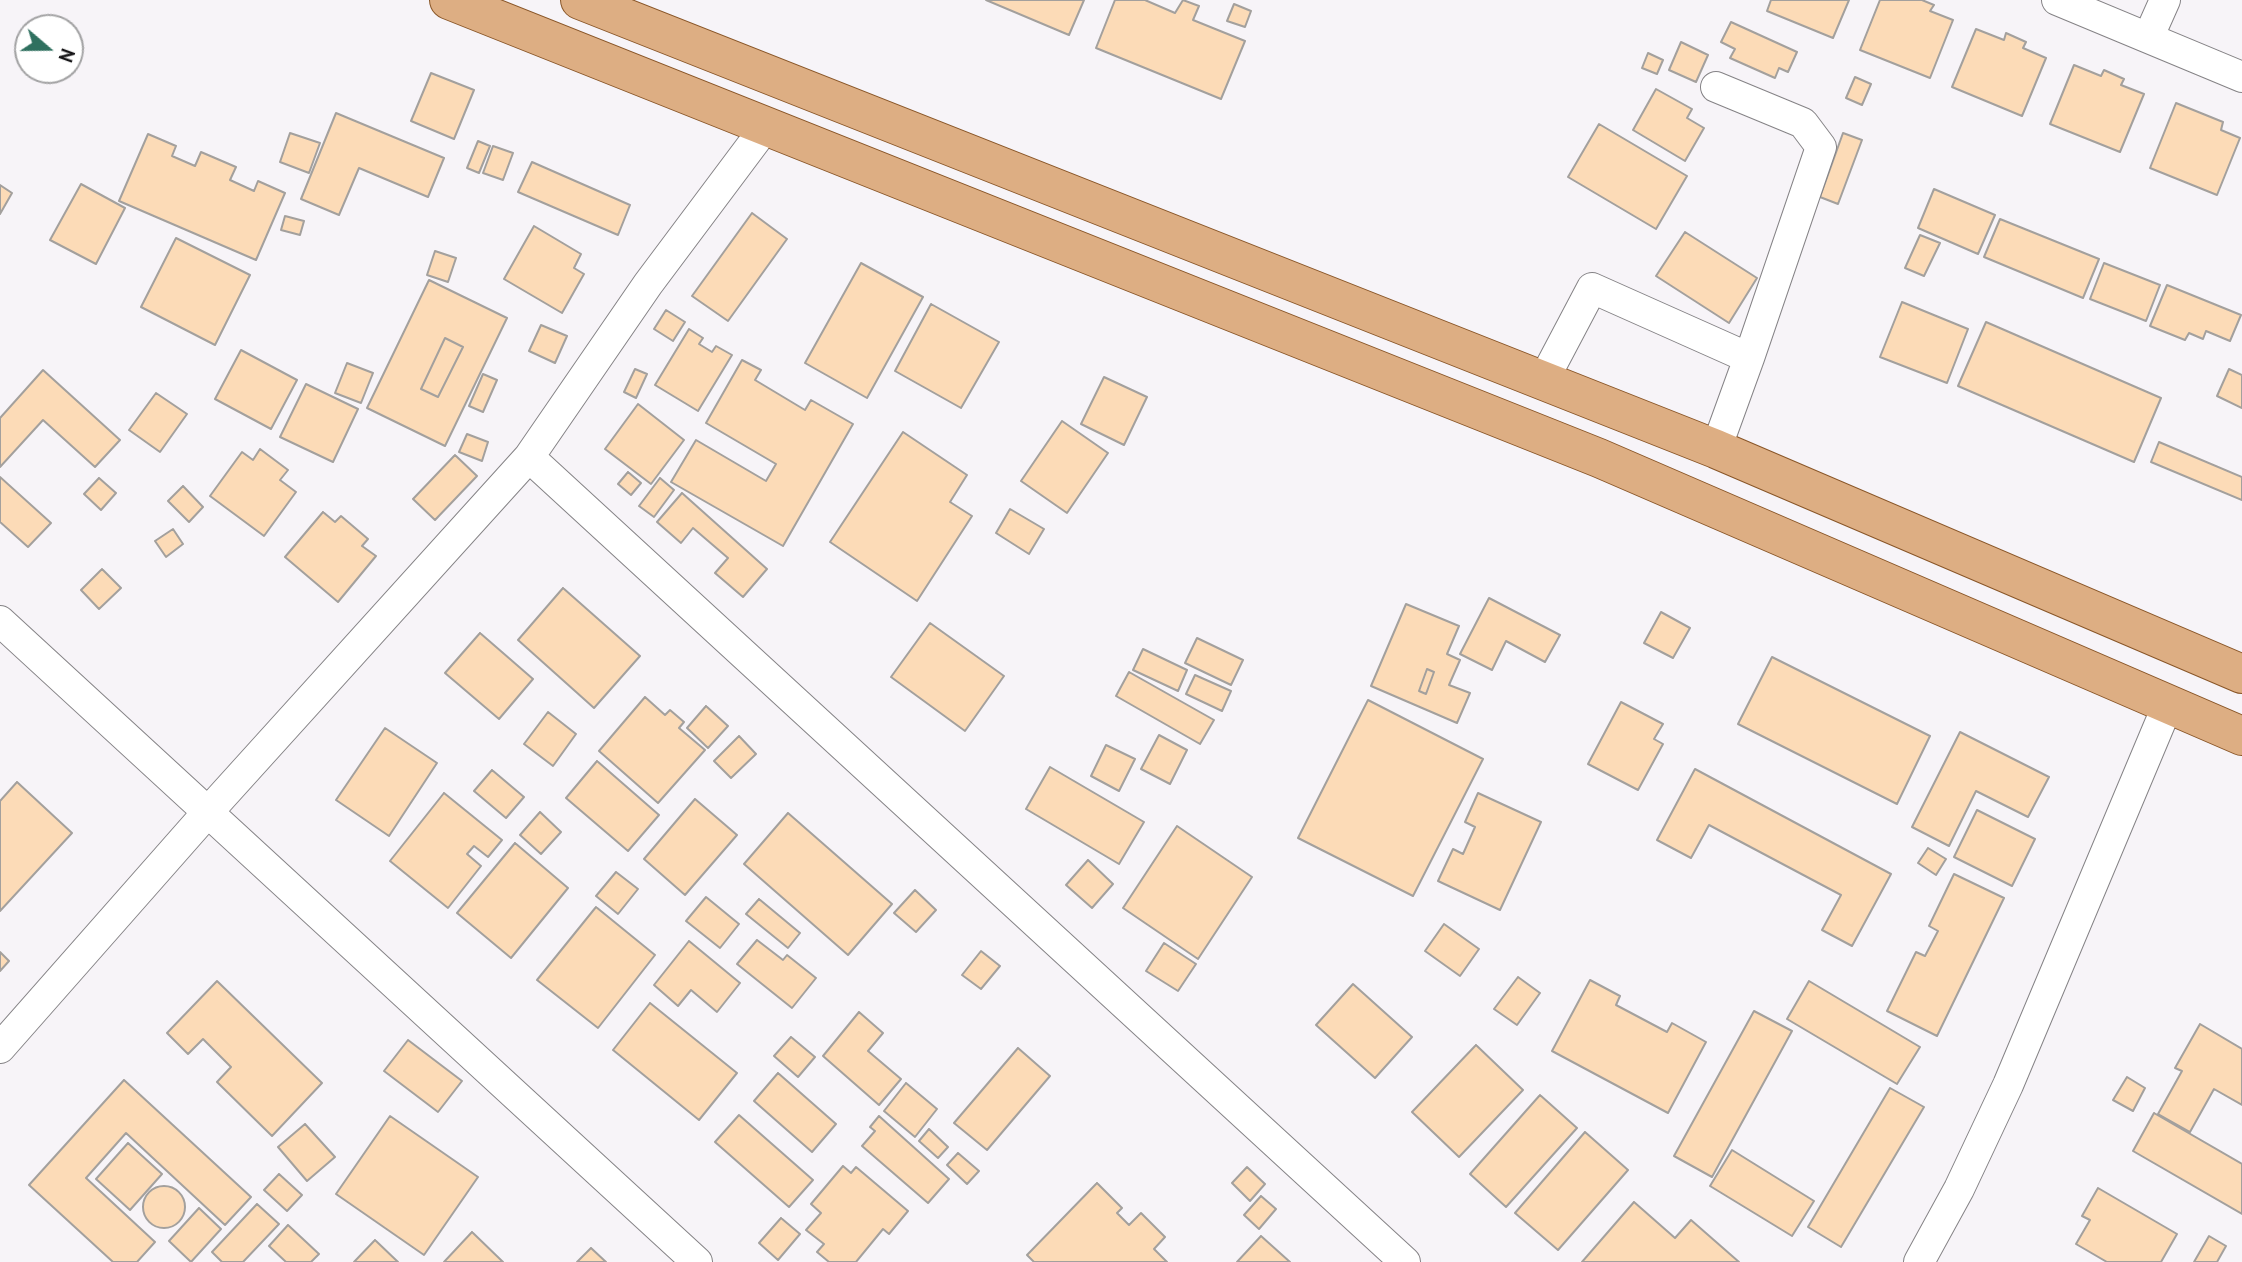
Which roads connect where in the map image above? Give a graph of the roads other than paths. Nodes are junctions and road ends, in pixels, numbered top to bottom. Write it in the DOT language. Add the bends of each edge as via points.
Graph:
graph roads {
  1 [pos="449,0"];
  2 [pos="580,0"];
  3 [pos="2057,0"];
  4 [pos="2165,0"];
  5 [pos="2149,36"];
  6 [pos="2242,77"];
  7 [pos="1716,87"];
  8 [pos="767,125"];
  9 [pos="1749,358"];
  10 [pos="1544,379"];
  11 [pos="1716,449"];
  12 [pos="529,457"];
  13 [pos="0,621"];
  14 [pos="2242,674"];
  15 [pos="2169,702"];
  16 [pos="2242,736"];
  17 [pos="207,813"];
  18 [pos="0,1048"];
  19 [pos="696,1262"];
  20 [pos="1405,1262"];
  21 [pos="1919,1262"];
  1 -- 8 [label="main road"];
  2 -- 10 [label="main road"];
  3 -- 5 [label="street"];
  4 -- 5 [label="street"];
  5 -- 6 [label="street"];
  7 -- 9 [label="street" via="1803,123 1821,147"];
  8 -- 12 [label="street" via="648,284"];
  8 -- 15 [label="main road" via="1599,458"];
  9 -- 10 [label="street" via="1592,288"];
  9 -- 11 [label="street"];
  10 -- 11 [label="main road"];
  11 -- 14 [label="main road"];
  12 -- 17 [label="street"];
  12 -- 20 [label="street"];
  13 -- 17 [label="street"];
  15 -- 16 [label="main road"];
  15 -- 21 [label="street" via="2008,1085"];
  17 -- 18 [label="street"];
  17 -- 19 [label="street"];
}
